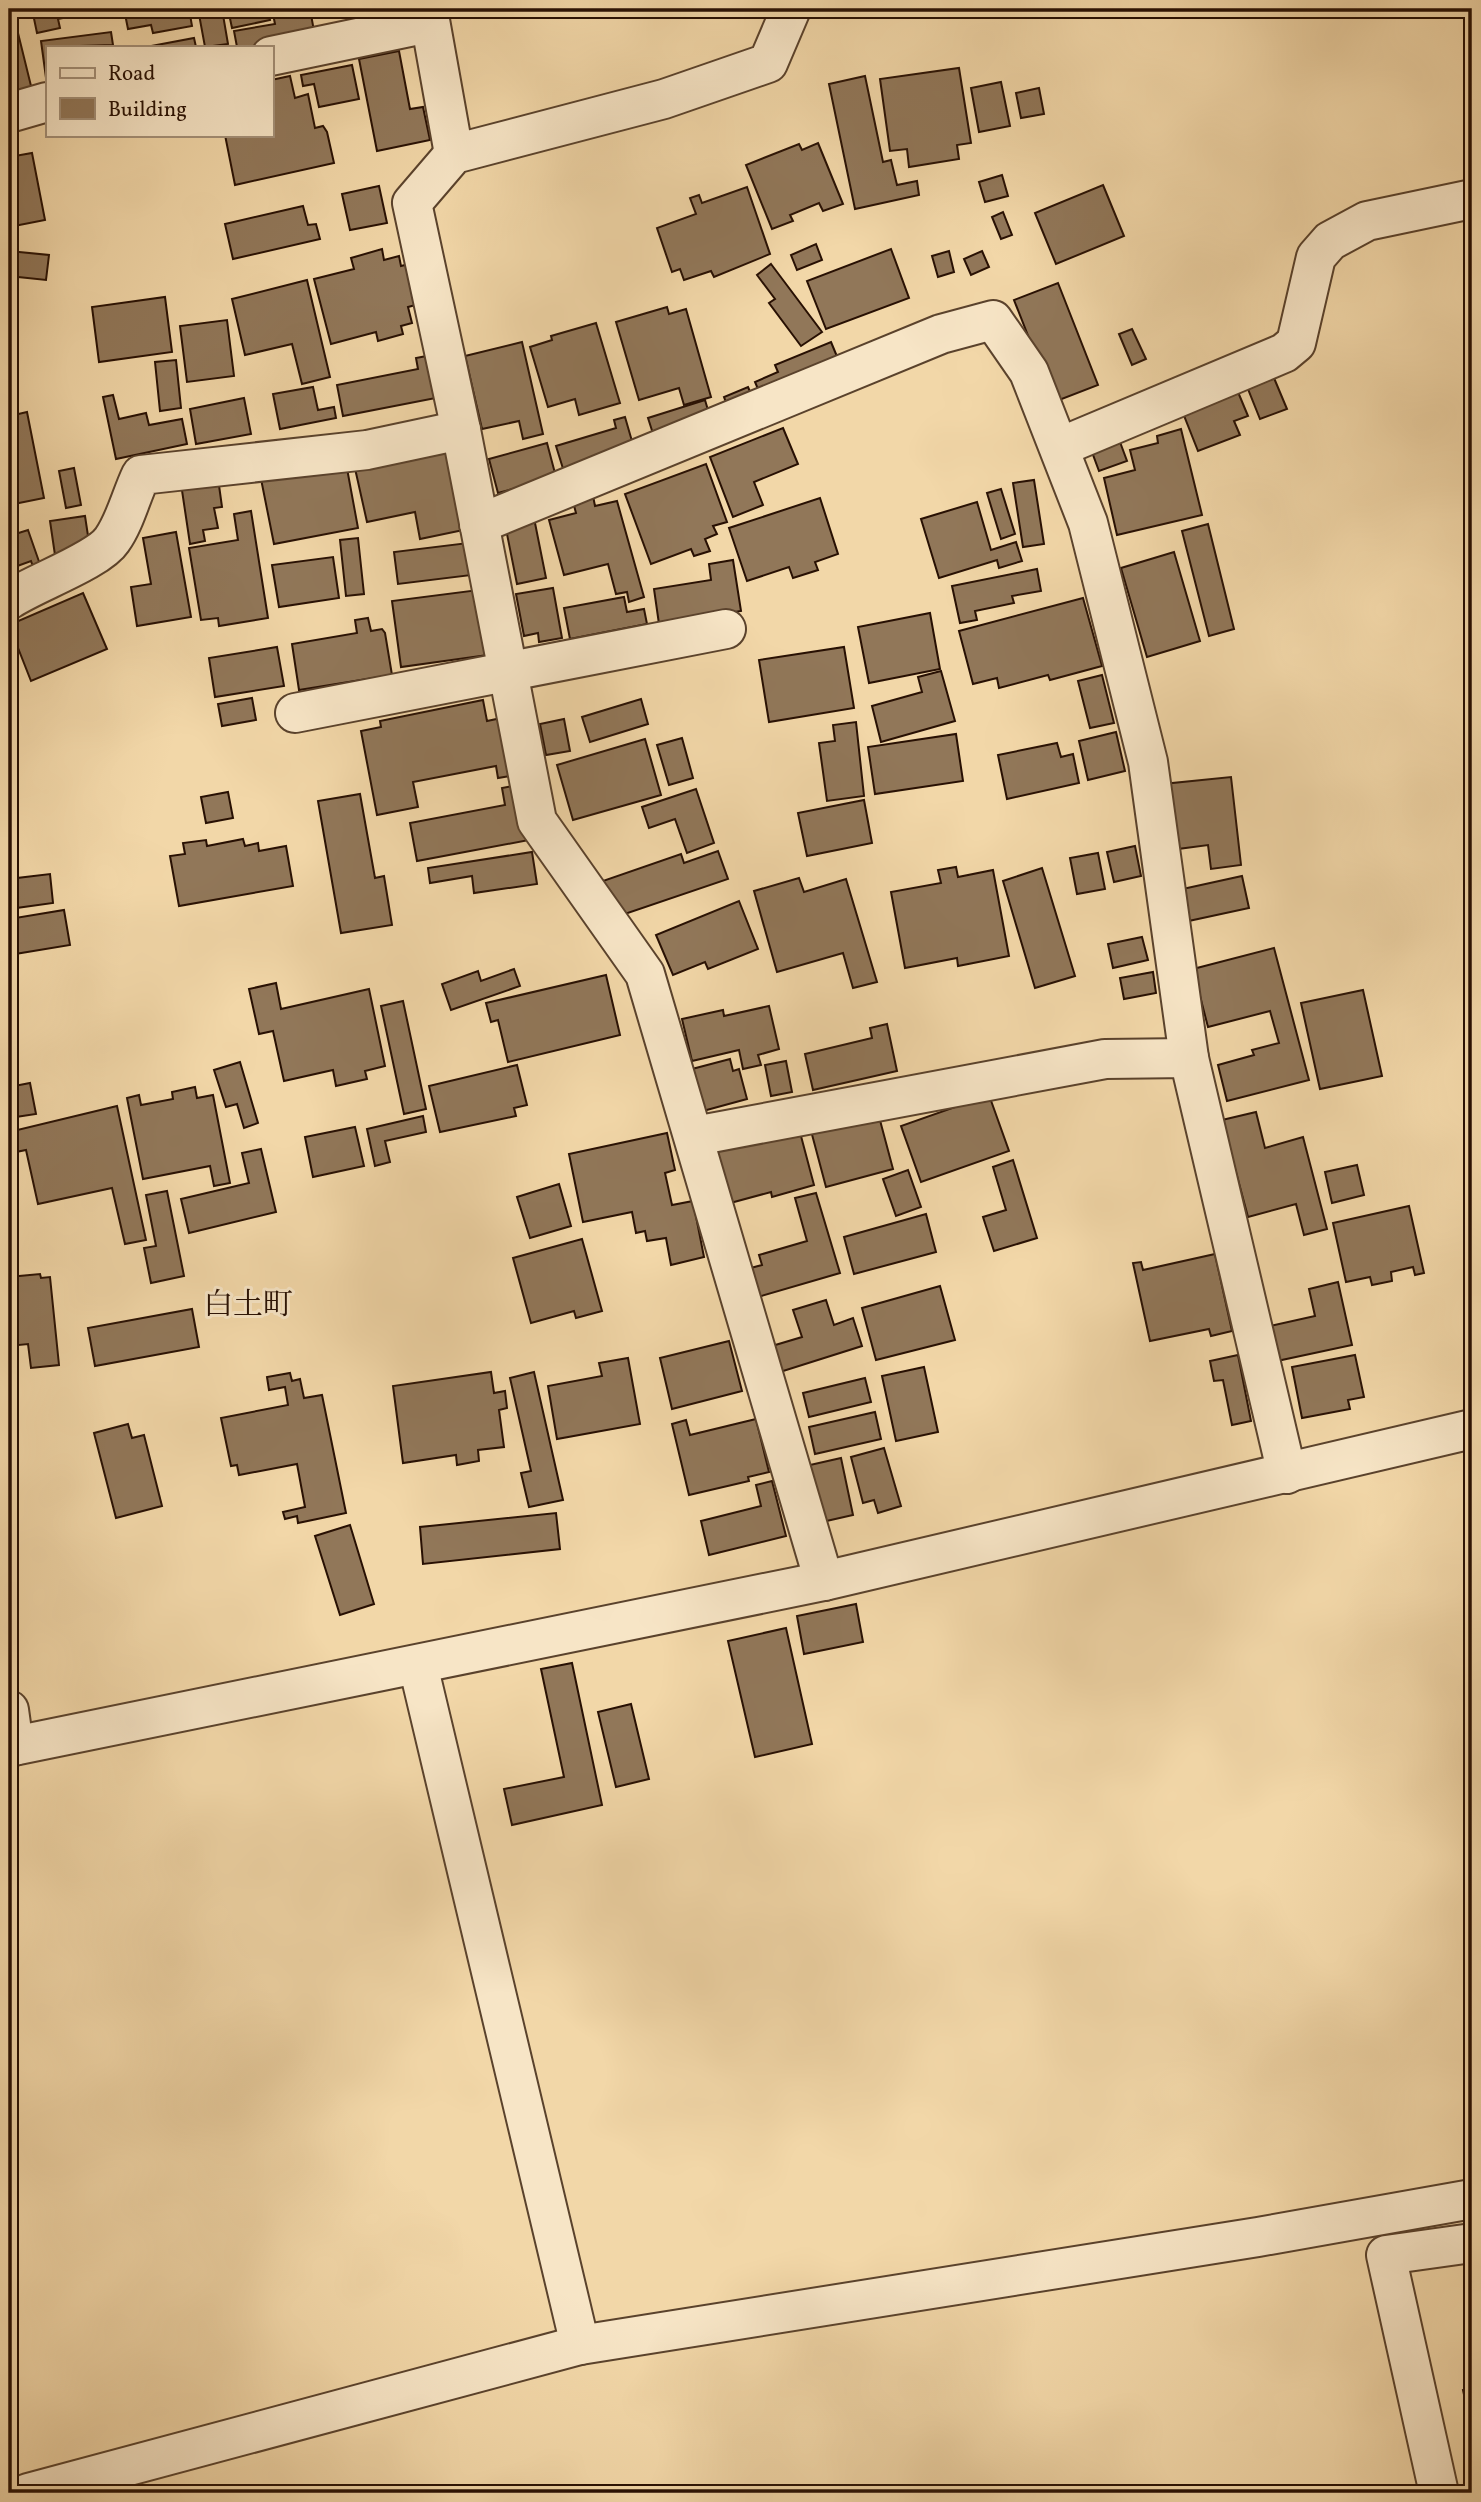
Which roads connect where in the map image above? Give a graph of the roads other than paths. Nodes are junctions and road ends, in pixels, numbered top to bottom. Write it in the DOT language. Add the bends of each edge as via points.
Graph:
graph roads {
  1 [pos="791,9"];
  2 [pos="429,16"];
  3 [pos="273,55"];
  4 [pos="46,102"];
  5 [pos="9,113"];
  6 [pos="454,154"];
  7 [pos="1472,199"];
  8 [pos="461,430"];
  9 [pos="1060,447"];
  10 [pos="479,524"];
  11 [pos="9,600"];
  12 [pos="726,629"];
  13 [pos="508,674"];
  14 [pos="295,713"];
  15 [pos="1189,1058"];
  16 [pos="695,1136"];
  17 [pos="1472,1429"];
  18 [pos="1287,1474"];
  19 [pos="824,1581"];
  20 [pos="418,1665"];
  21 [pos="10,1734"];
  22 [pos="1472,2199"];
  23 [pos="1472,2242"];
  24 [pos="580,2345"];
  25 [pos="28,2493"];
  26 [pos="1439,2493"];
  1 -- 6 [label="street" via="768,62 664,99"];
  2 -- 3 [label="street"];
  2 -- 6 [label="street"];
  4 -- 5 [label="street"];
  6 -- 8 [label="street" via="412,203"];
  7 -- 9 [label="street" via="1367,221 1329,241 1316,257 1296,343 1284,354"];
  8 -- 10 [label="street"];
  8 -- 11 [label="street" via="367,450 141,475 112,541 91,559 33,584"];
  9 -- 10 [label="street" via="1029,372 993,320 941,334"];
  9 -- 15 [label="street" via="1088,523 1148,762"];
  10 -- 13 [label="street"];
  12 -- 13 [label="street"];
  13 -- 14 [label="street"];
  13 -- 16 [label="street" via="537,821 645,974"];
  15 -- 16 [label="street" via="1105,1059"];
  15 -- 18 [label="street"];
  16 -- 19 [label="street" via="744,1318"];
  17 -- 18 [label="street"];
  18 -- 19 [label="street"];
  19 -- 20 [label="street"];
  20 -- 21 [label="street"];
  20 -- 24 [label="street"];
  22 -- 24 [label="street"];
  23 -- 26 [label="street" via="1386,2255"];
  24 -- 25 [label="street"];
}
